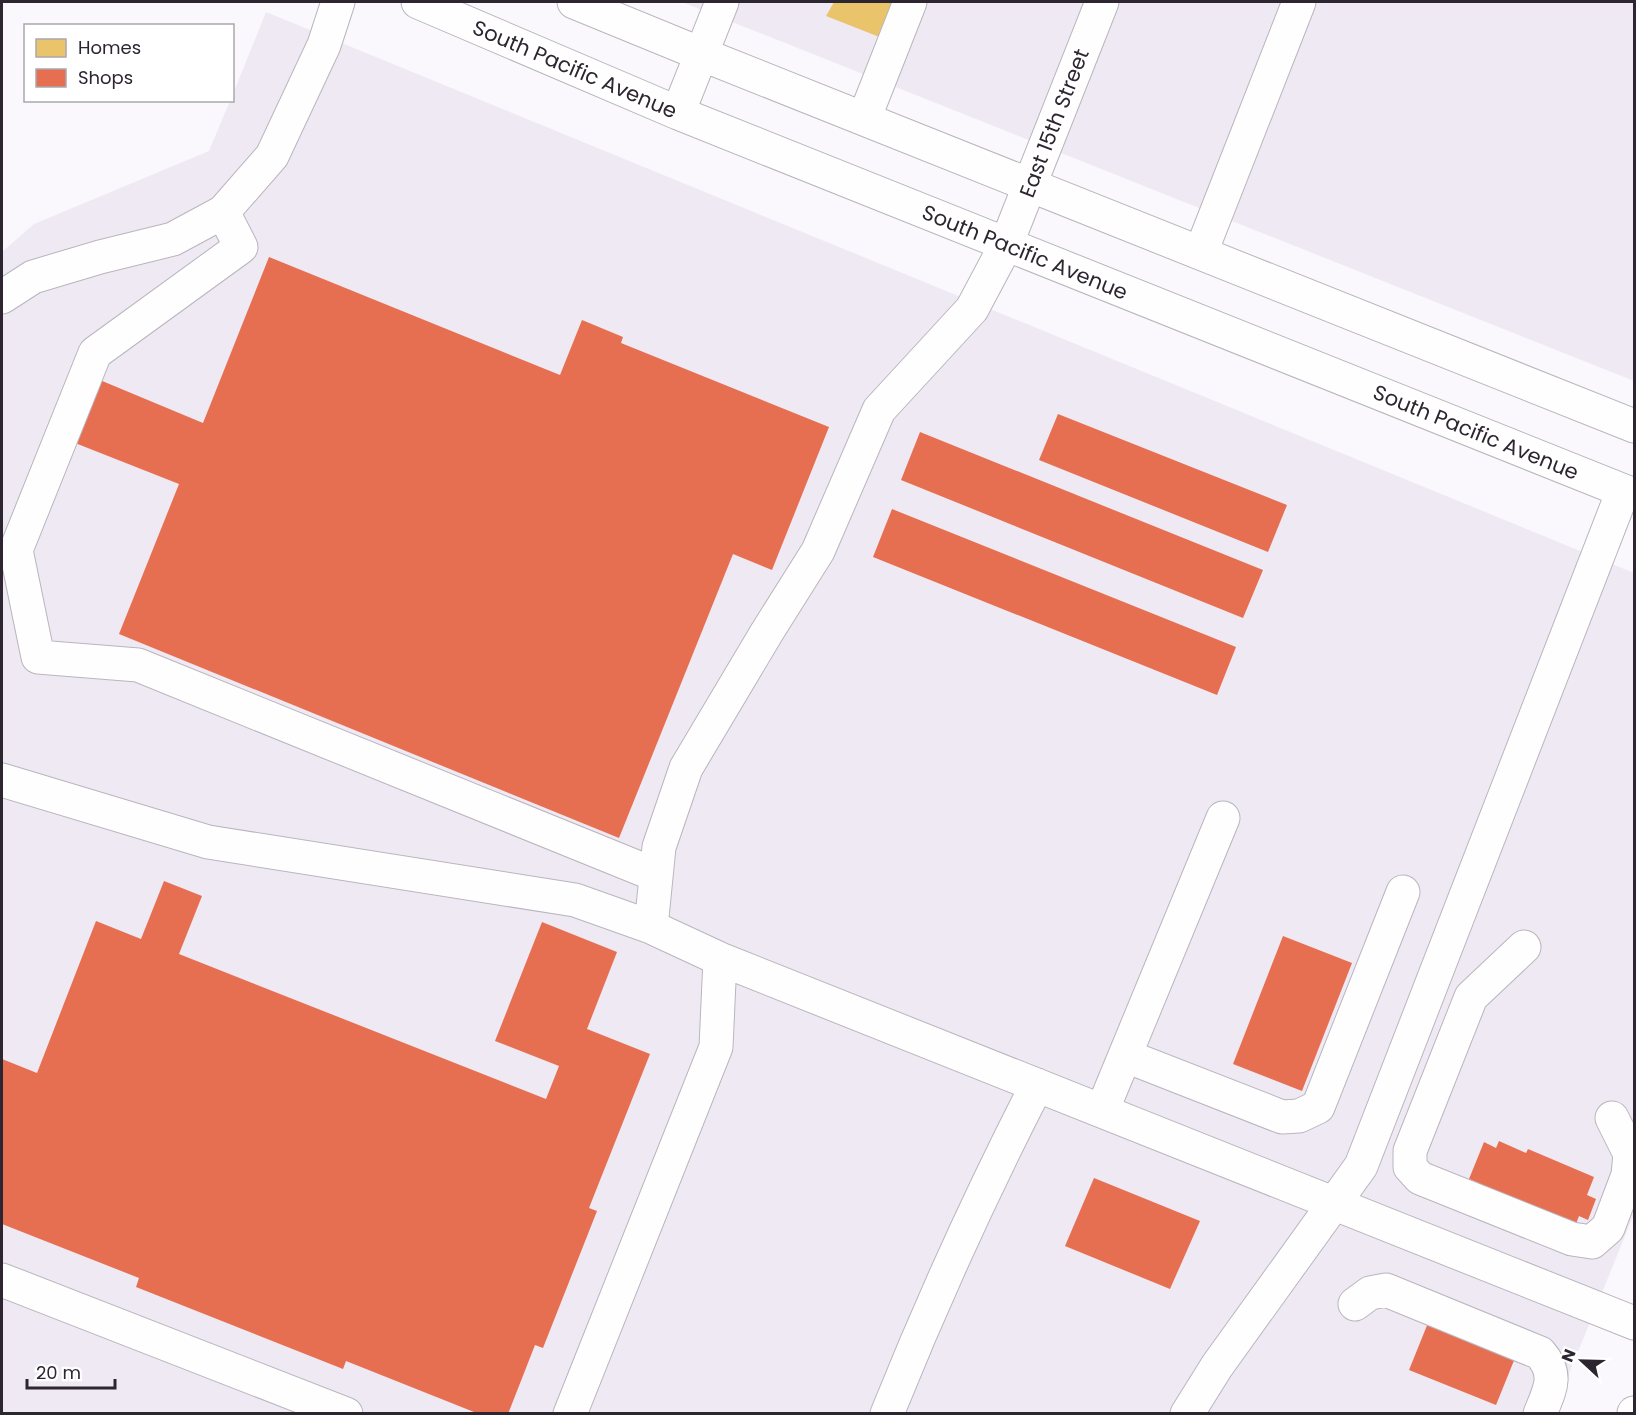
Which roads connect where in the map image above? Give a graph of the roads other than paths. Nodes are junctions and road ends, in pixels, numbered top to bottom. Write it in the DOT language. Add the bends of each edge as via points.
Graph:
graph roads {
  1 [pos="338,2"];
  2 [pos="418,2"];
  3 [pos="574,2"];
  4 [pos="722,2"];
  5 [pos="910,2"];
  6 [pos="1102,2"];
  7 [pos="1299,2"];
  8 [pos="701,54"];
  9 [pos="678,113"];
  10 [pos="864,119"];
  11 [pos="1030,185"];
  12 [pos="223,212"];
  13 [pos="1006,245"];
  14 [pos="1201,252"];
  15 [pos="2,297"];
  16 [pos="1635,426"];
  17 [pos="1629,493"];
  18 [pos="2,780"];
  19 [pos="1223,818"];
  20 [pos="656,875"];
  21 [pos="1403,892"];
  22 [pos="651,927"];
  23 [pos="1524,947"];
  24 [pos="720,958"];
  25 [pos="1126,1056"];
  26 [pos="1037,1085"];
  27 [pos="1102,1111"];
  28 [pos="1612,1118"];
  29 [pos="1334,1204"];
  30 [pos="2,1280"];
  31 [pos="1355,1304"];
  32 [pos="1635,1323"];
  33 [pos="346,1413"];
  34 [pos="570,1413"];
  35 [pos="887,1413"];
  36 [pos="1187,1413"];
  37 [pos="1540,1413"];
  1 -- 12 [label="street" via="324,45 272,156"];
  2 -- 9 [label="street, South Pacific Avenue"];
  3 -- 8 [label="street"];
  4 -- 8 [label="street"];
  5 -- 10 [label="street"];
  6 -- 11 [label="street, East 15th Street"];
  7 -- 14 [label="street"];
  8 -- 9 [label="street"];
  8 -- 10 [label="street"];
  9 -- 13 [label="street, South Pacific Avenue"];
  10 -- 11 [label="street"];
  11 -- 13 [label="street, East 15th Street"];
  11 -- 14 [label="street"];
  12 -- 15 [label="street" via="173,239 33,276"];
  12 -- 20 [label="street" via="241,247 95,354 90,364 16,550 38,657 138,664"];
  13 -- 17 [label="street, South Pacific Avenue"];
  13 -- 20 [label="street, East 15th Street" via="972,309 879,410 818,551 687,768 659,847"];
  14 -- 16 [label="street"];
  17 -- 29 [label="street" via="1361,1166"];
  18 -- 22 [label="street" via="208,842 574,900"];
  19 -- 25 [label="street"];
  20 -- 22 [label="street, East 15th Street"];
  21 -- 25 [label="street" via="1318,1107 1299,1116 1282,1117"];
  22 -- 24 [label="street"];
  23 -- 28 [label="street" via="1471,997 1410,1150 1410,1167 1420,1178 1572,1239 1592,1242 1608,1228 1628,1175 1629,1154"];
  24 -- 26 [label="street"];
  24 -- 34 [label="street" via="716,1047"];
  25 -- 27 [label="street"];
  26 -- 27 [label="street"];
  26 -- 35 [label="street" via="989,1179"];
  27 -- 29 [label="street"];
  29 -- 32 [label="street"];
  29 -- 36 [label="street"];
  30 -- 33 [label="street"];
  31 -- 37 [label="street" via="1370,1293 1386,1290 1540,1353 1549,1364 1552,1385"];
}
